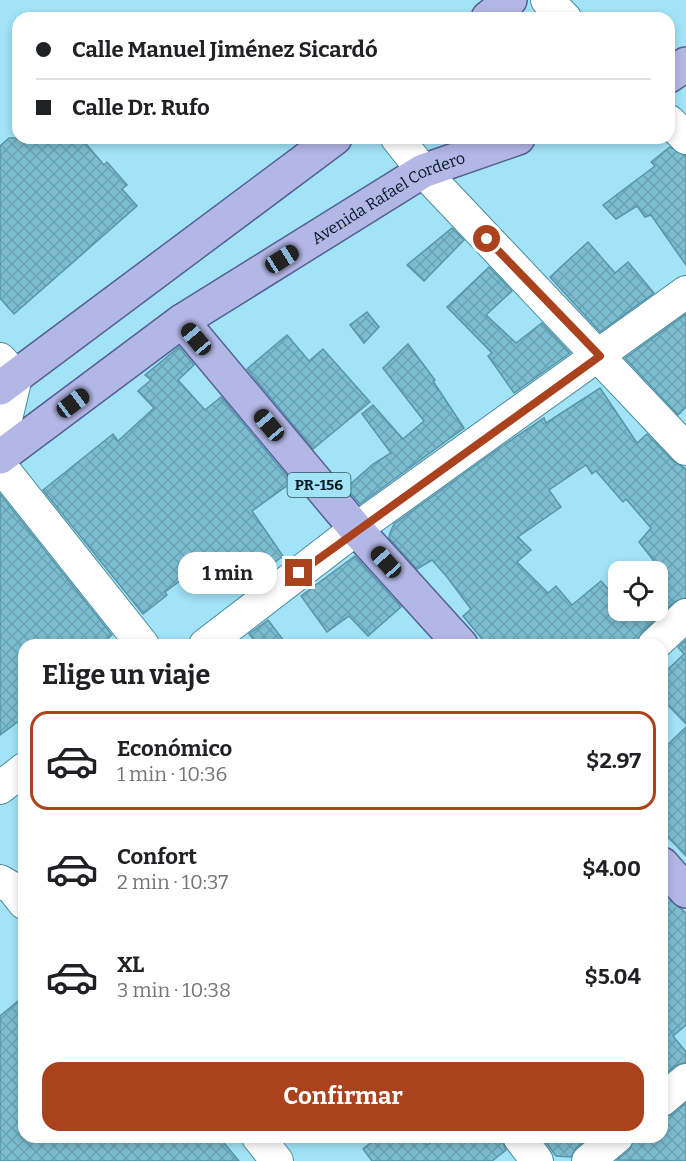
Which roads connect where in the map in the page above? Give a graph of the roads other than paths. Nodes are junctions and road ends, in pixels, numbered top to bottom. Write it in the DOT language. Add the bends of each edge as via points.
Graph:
graph roads {
  1 [pos="510,0"];
  2 [pos="547,0"];
  3 [pos="495,12"];
  4 [pos="559,12"];
  5 [pos="675,127"];
  6 [pos="686,138"];
  7 [pos="328,144"];
  8 [pos="402,144"];
  9 [pos="501,144"];
  10 [pos="423,171"];
  11 [pos="686,292"];
  12 [pos="182,321"];
  13 [pos="600,356"];
  14 [pos="5,375"];
  15 [pos="0,444"];
  16 [pos="686,448"];
  17 [pos="0,457"];
  18 [pos="0,465"];
  19 [pos="356,529"];
  20 [pos="686,615"];
  21 [pos="138,639"];
  22 [pos="213,639"];
  23 [pos="455,639"];
  24 [pos="660,639"];
  25 [pos="18,774"];
  26 [pos="0,788"];
  27 [pos="668,871"];
  28 [pos="0,882"];
  29 [pos="686,891"];
  30 [pos="18,896"];
  31 [pos="686,1080"];
  32 [pos="668,1095"];
  33 [pos="263,1143"];
  34 [pos="524,1143"];
  35 [pos="610,1143"];
  36 [pos="277,1161"];
  37 [pos="537,1161"];
  38 [pos="588,1161"];
  1 -- 3 [label="main road"];
  2 -- 4 [label="street"];
  5 -- 6 [label="street"];
  7 -- 14 [label="main road"];
  8 -- 10 [label="street"];
  9 -- 10 [label="main road, Avenida Rafael Cordero"];
  10 -- 12 [label="main road, Avenida Rafael Cordero"];
  10 -- 13 [label="street"];
  11 -- 13 [label="street"];
  12 -- 17 [label="main road, Avenida Rafael Cordero"];
  12 -- 19 [label="main road, PR-156"];
  13 -- 16 [label="street"];
  13 -- 19 [label="street"];
  14 -- 15 [label="street"];
  18 -- 21 [label="street"];
  19 -- 22 [label="street"];
  19 -- 23 [label="main road, PR-156"];
  20 -- 24 [label="street"];
  25 -- 26 [label="street"];
  27 -- 29 [label="main road"];
  28 -- 30 [label="street"];
  31 -- 32 [label="street"];
  33 -- 36 [label="street"];
  34 -- 37 [label="street"];
  35 -- 38 [label="street"];
}
